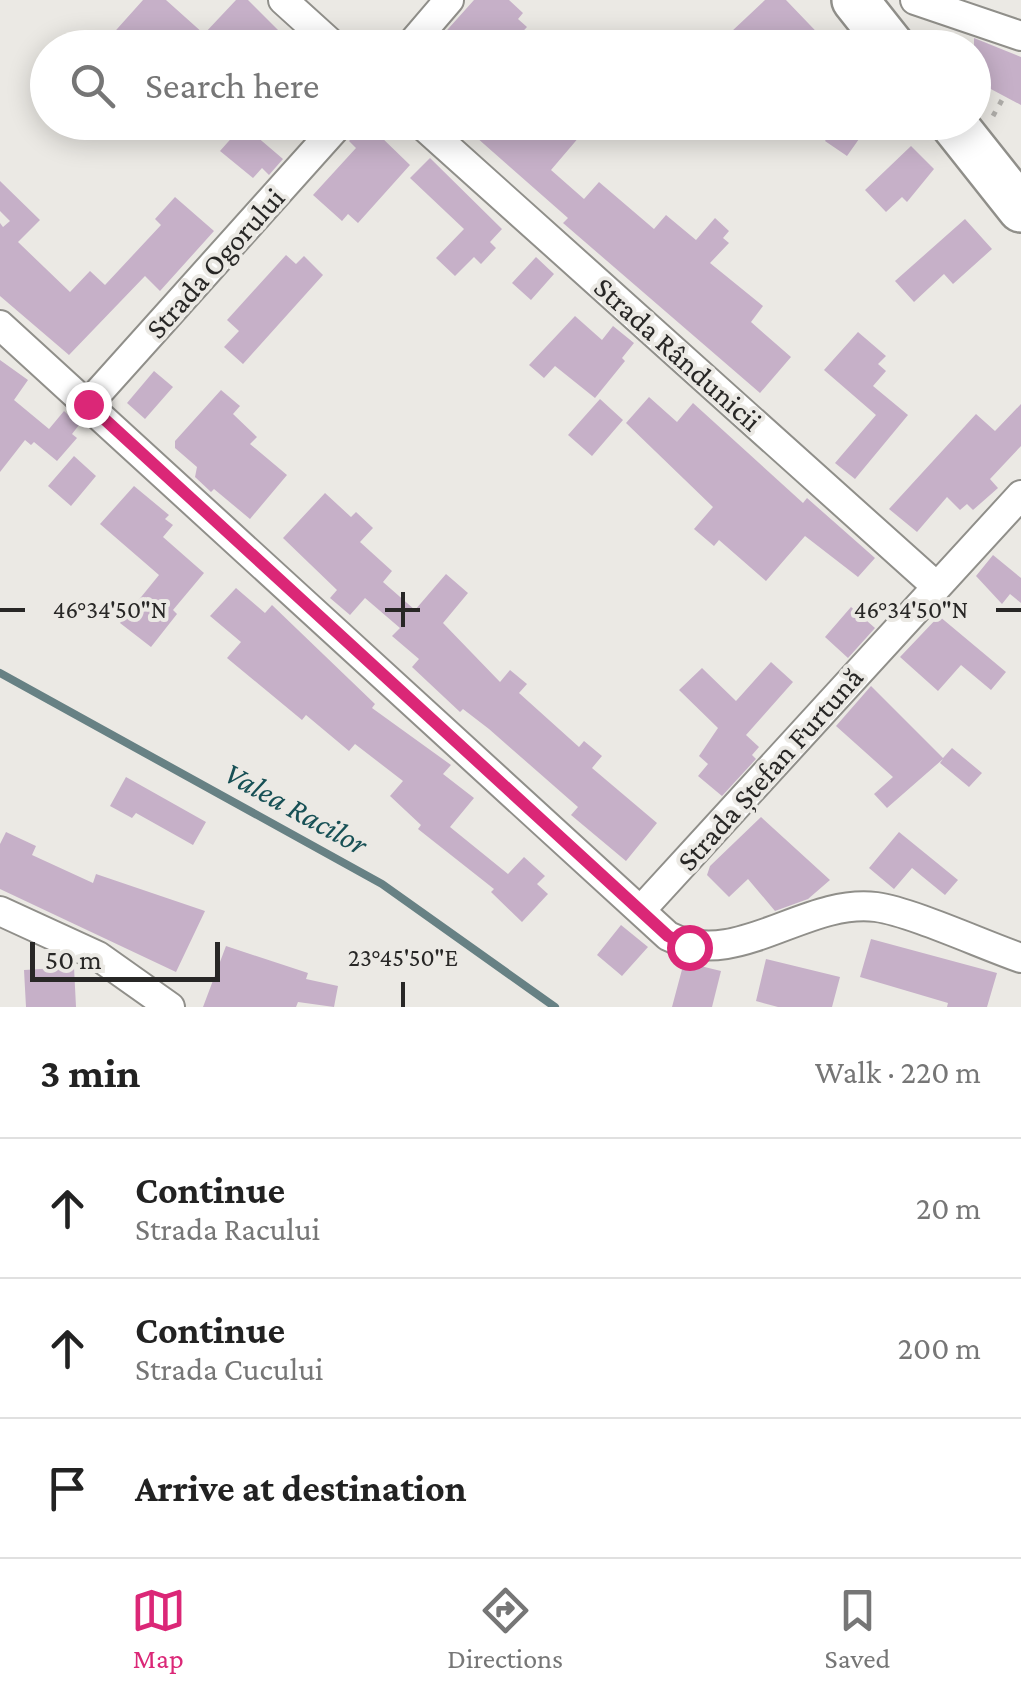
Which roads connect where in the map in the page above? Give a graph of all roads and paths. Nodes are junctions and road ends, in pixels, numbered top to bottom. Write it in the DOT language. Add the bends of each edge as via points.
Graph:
graph roads {
  1 [pos="283,0"];
  2 [pos="449,0"];
  3 [pos="855,0"];
  4 [pos="916,0"];
  5 [pos="316,30"];
  6 [pos="423,30"];
  7 [pos="879,30"];
  8 [pos="1021,36"];
  9 [pos="326,140"];
  10 [pos="439,140"];
  11 [pos="966,140"];
  12 [pos="1021,210"];
  13 [pos="0,326"];
  14 [pos="88,404"];
  15 [pos="1021,495"];
  16 [pos="936,586"];
  17 [pos="641,910"];
  18 [pos="0,911"];
  19 [pos="1021,958"];
  20 [pos="170,1007"];
  1 -- 5 [label="street"];
  2 -- 6 [label="street"];
  3 -- 7 [label="main road"];
  4 -- 8 [label="street"];
  9 -- 14 [label="street, Strada Ogorului"];
  10 -- 16 [label="street, Strada Rândunicii"];
  11 -- 12 [label="main road"];
  13 -- 14 [label="street"];
  14 -- 17 [label="street"];
  15 -- 16 [label="street, Strada Ștefan Furtună"];
  16 -- 17 [label="street, Strada Ștefan Furtună"];
  17 -- 19 [label="street" via="668,936 711,948 877,907"];
  18 -- 20 [label="street" via="98,956"];
}
